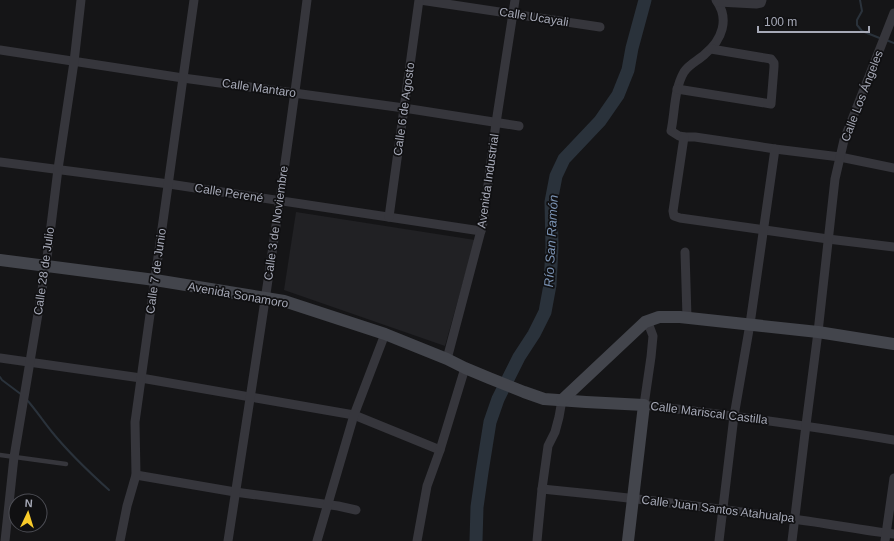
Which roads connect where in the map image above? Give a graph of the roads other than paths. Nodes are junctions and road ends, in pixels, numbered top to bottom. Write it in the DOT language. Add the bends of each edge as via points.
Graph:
graph roads {
  1 [pos="81,0"];
  2 [pos="194,0"];
  3 [pos="307,0"];
  4 [pos="419,0"];
  5 [pos="515,0"];
  6 [pos="762,0"];
  7 [pos="717,1"];
  8 [pos="513,13"];
  9 [pos="894,13"];
  10 [pos="892,23"];
  11 [pos="600,27"];
  12 [pos="711,49"];
  13 [pos="0,50"];
  14 [pos="74,62"];
  15 [pos="183,78"];
  16 [pos="677,90"];
  17 [pos="295,94"];
  18 [pos="404,108"];
  19 [pos="496,123"];
  20 [pos="519,126"];
  21 [pos="684,137"];
  22 [pos="775,149"];
  23 [pos="840,157"];
  24 [pos="0,162"];
  25 [pos="894,168"];
  26 [pos="58,169"];
  27 [pos="169,184"];
  28 [pos="280,201"];
  29 [pos="389,217"];
  30 [pos="763,229"];
  31 [pos="481,231"];
  32 [pos="828,239"];
  33 [pos="894,247"];
  34 [pos="685,252"];
  35 [pos="0,260"];
  36 [pos="46,266"];
  37 [pos="155,280"];
  38 [pos="266,298"];
  39 [pos="687,318"];
  40 [pos="645,322"];
  41 [pos="750,324"];
  42 [pos="818,332"];
  43 [pos="384,334"];
  44 [pos="894,344"];
  45 [pos="0,358"];
  46 [pos="447,359"];
  47 [pos="30,362"];
  48 [pos="465,368"];
  49 [pos="141,378"];
  50 [pos="524,392"];
  51 [pos="250,396"];
  52 [pos="562,400"];
  53 [pos="644,405"];
  54 [pos="354,415"];
  55 [pos="734,416"];
  56 [pos="806,426"];
  57 [pos="894,440"];
  58 [pos="440,450"];
  59 [pos="0,455"];
  60 [pos="14,457"];
  61 [pos="66,464"];
  62 [pos="136,475"];
  63 [pos="894,478"];
  64 [pos="542,488"];
  65 [pos="235,492"];
  66 [pos="633,498"];
  67 [pos="328,505"];
  68 [pos="722,509"];
  69 [pos="356,510"];
  70 [pos="794,519"];
  71 [pos="889,536"];
  72 [pos="5,541"];
  73 [pos="120,541"];
  74 [pos="228,541"];
  75 [pos="317,541"];
  76 [pos="417,541"];
  77 [pos="537,541"];
  78 [pos="628,541"];
  79 [pos="719,541"];
  80 [pos="792,541"];
  1 -- 14 [label="street, Calle 28 de Julio"];
  2 -- 15 [label="street, Calle 7 de Junio"];
  3 -- 17 [label="street, Calle 3 de Noviembre"];
  4 -- 8 [label="street, Calle Ucayali"];
  4 -- 18 [label="street, Calle 6 de Agosto"];
  5 -- 8 [label="street, Avenida Industrial"];
  6 -- 7 [label="street" via="756,4"];
  7 -- 12 [label="street" via="724,21 722,32"];
  8 -- 11 [label="street, Calle Ucayali"];
  8 -- 19 [label="street, Avenida Industrial"];
  9 -- 10 [label="street, Calle Los Ángeles"];
  10 -- 23 [label="street, Calle Los Ángeles" via="844,140"];
  12 -- 16 [label="street" via="685,71"];
  12 -- 16 [label="street" via="771,59 774,68 771,104"];
  13 -- 14 [label="street, Calle Mantaro"];
  14 -- 15 [label="street, Calle Mantaro"];
  14 -- 26 [label="street, Calle 28 de Julio"];
  15 -- 17 [label="street, Calle Mantaro"];
  15 -- 27 [label="street, Calle 7 de Junio"];
  16 -- 21 [label="street" via="671,131"];
  17 -- 18 [label="street, Calle Mantaro"];
  17 -- 28 [label="street, Calle 3 de Noviembre"];
  18 -- 19 [label="street, Calle Mantaro"];
  18 -- 29 [label="street, Calle 6 de Agosto"];
  19 -- 20 [label="street, Calle Mantaro"];
  19 -- 31 [label="street, Avenida Industrial"];
  21 -- 22 [label="street"];
  21 -- 30 [label="street" via="674,216"];
  22 -- 23 [label="street"];
  22 -- 30 [label="street"];
  23 -- 25 [label="street"];
  23 -- 32 [label="street, Calle Los Ángeles"];
  24 -- 26 [label="street, Calle Perené"];
  26 -- 27 [label="street, Calle Perené"];
  26 -- 36 [label="street, Calle 28 de Julio"];
  27 -- 28 [label="street, Calle Perené"];
  27 -- 37 [label="street, Calle 7 de Junio"];
  28 -- 29 [label="street, Calle Perené"];
  28 -- 38 [label="street, Calle 3 de Noviembre"];
  29 -- 31 [label="street, Calle Perené"];
  30 -- 32 [label="street"];
  30 -- 41 [label="street"];
  31 -- 46 [label="street, Avenida Industrial"];
  32 -- 33 [label="street"];
  32 -- 42 [label="street, Calle Los Ángeles"];
  34 -- 39 [label="street"];
  35 -- 36 [label="main road, Avenida Sonamoro"];
  36 -- 37 [label="main road, Avenida Sonamoro"];
  36 -- 47 [label="street, Calle 28 de Julio"];
  37 -- 38 [label="main road, Avenida Sonamoro"];
  37 -- 49 [label="street, Calle 7 de Junio"];
  38 -- 43 [label="main road, Avenida Sonamoro" via="284,301"];
  38 -- 51 [label="street, Calle 3 de Noviembre"];
  39 -- 40 [label="main road" via="659,317"];
  39 -- 41 [label="main road"];
  40 -- 52 [label="main road"];
  40 -- 53 [label="street" via="653,336"];
  41 -- 42 [label="main road"];
  41 -- 55 [label="street"];
  42 -- 44 [label="main road"];
  42 -- 56 [label="street, Calle Los Ángeles"];
  43 -- 46 [label="main road, Avenida Sonamoro"];
  43 -- 54 [label="street"];
  45 -- 47 [label="street"];
  46 -- 48 [label="main road, Avenida Sonamoro"];
  47 -- 49 [label="street"];
  47 -- 60 [label="street, Calle 28 de Julio"];
  48 -- 50 [label="main road, Avenida Sonamoro"];
  48 -- 58 [label="street"];
  49 -- 51 [label="street"];
  49 -- 62 [label="street, Calle 7 de Junio" via="135,422"];
  50 -- 52 [label="main road, Calle Mariscal Castilla" via="544,399"];
  51 -- 54 [label="street"];
  51 -- 65 [label="street, Calle 3 de Noviembre"];
  52 -- 53 [label="main road, Calle Mariscal Castilla"];
  52 -- 64 [label="street" via="555,432 548,446"];
  53 -- 55 [label="street, Calle Mariscal Castilla"];
  53 -- 66 [label="main road"];
  54 -- 58 [label="street"];
  54 -- 67 [label="street"];
  55 -- 56 [label="street, Calle Mariscal Castilla"];
  55 -- 68 [label="street"];
  56 -- 57 [label="street, Calle Mariscal Castilla"];
  56 -- 70 [label="street, Calle Los Ángeles"];
  58 -- 76 [label="street" via="427,486"];
  59 -- 60 [label="lane"];
  60 -- 61 [label="lane"];
  60 -- 72 [label="street, Calle 28 de Julio"];
  62 -- 65 [label="street"];
  62 -- 73 [label="street, Calle 7 de Junio"];
  63 -- 71 [label="street"];
  64 -- 66 [label="street, Calle Juan Santos Atahualpa"];
  64 -- 77 [label="street"];
  65 -- 67 [label="street"];
  65 -- 74 [label="street, Calle 3 de Noviembre"];
  66 -- 68 [label="street, Calle Juan Santos Atahualpa"];
  66 -- 78 [label="main road"];
  67 -- 69 [label="street"];
  67 -- 75 [label="street"];
  68 -- 70 [label="street, Calle Juan Santos Atahualpa"];
  68 -- 79 [label="street"];
  70 -- 71 [label="street, Calle Juan Santos Atahualpa"];
  70 -- 80 [label="street, Calle Los Ángeles"];
}
